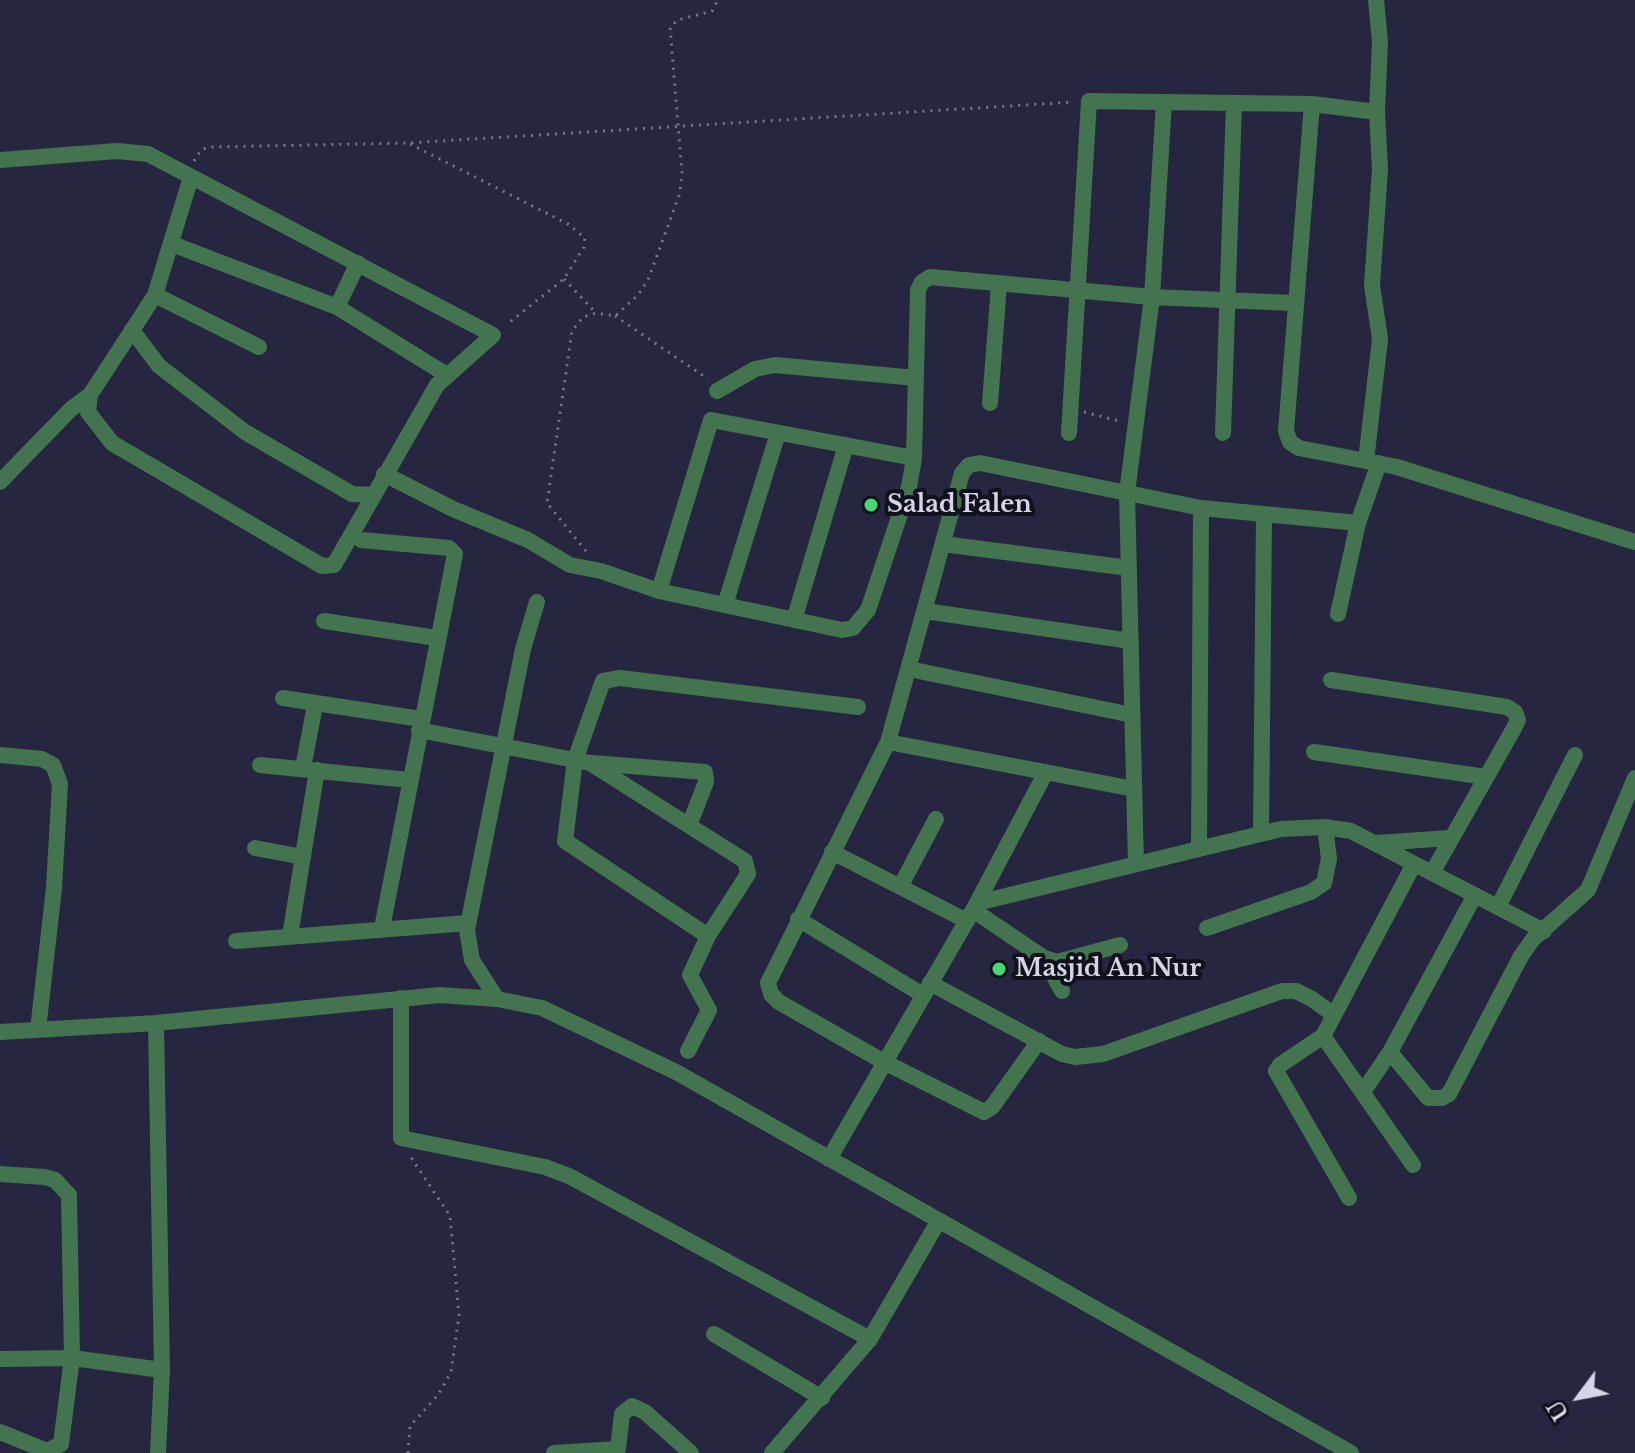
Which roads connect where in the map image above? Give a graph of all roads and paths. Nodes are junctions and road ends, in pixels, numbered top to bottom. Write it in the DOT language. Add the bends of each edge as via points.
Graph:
graph roads {
  1 [pos="718,0"];
  2 [pos="1376,0"];
  3 [pos="1089,101"];
  4 [pos="1164,102"];
  5 [pos="1234,103"];
  6 [pos="1312,104"];
  7 [pos="1377,112"];
  8 [pos="681,127"];
  9 [pos="408,143"];
  10 [pos="0,160"];
  11 [pos="191,177"];
  12 [pos="172,244"];
  13 [pos="358,263"];
  14 [pos="564,279"];
  15 [pos="999,285"];
  16 [pos="1076,291"];
  17 [pos="155,295"];
  18 [pos="1152,297"];
  19 [pos="1229,298"];
  20 [pos="1294,303"];
  21 [pos="337,307"];
  22 [pos="596,313"];
  23 [pos="615,316"];
  24 [pos="132,330"];
  25 [pos="493,335"];
  26 [pos="259,347"];
  27 [pos="447,375"];
  28 [pos="916,378"];
  29 [pos="717,391"];
  30 [pos="90,395"];
  31 [pos="990,403"];
  32 [pos="1070,408"];
  33 [pos="1138,426"];
  34 [pos="778,433"];
  35 [pos="1069,433"];
  36 [pos="1223,433"];
  37 [pos="846,445"];
  38 [pos="914,458"];
  39 [pos="1372,462"];
  40 [pos="384,474"];
  41 [pos="0,482"];
  42 [pos="1127,493"];
  43 [pos="374,495"];
  44 [pos="1201,508"];
  45 [pos="1264,515"];
  46 [pos="1358,523"];
  47 [pos="361,540"];
  48 [pos="1635,542"];
  49 [pos="943,544"];
  50 [pos="1129,568"];
  51 [pos="601,571"];
  52 [pos="659,591"];
  53 [pos="537,602"];
  54 [pos="725,605"];
  55 [pos="925,611"];
  56 [pos="1338,614"];
  57 [pos="794,620"];
  58 [pos="324,621"];
  59 [pos="437,638"];
  60 [pos="1131,641"];
  61 [pos="909,669"];
  62 [pos="1331,680"];
  63 [pos="283,698"];
  64 [pos="315,705"];
  65 [pos="858,707"];
  66 [pos="1132,715"];
  67 [pos="420,725"];
  68 [pos="888,742"];
  69 [pos="505,747"];
  70 [pos="1314,752"];
  71 [pos="0,755"];
  72 [pos="1575,755"];
  73 [pos="582,762"];
  74 [pos="260,765"];
  75 [pos="310,769"];
  76 [pos="1046,772"];
  77 [pos="1486,777"];
  78 [pos="1635,778"];
  79 [pos="409,780"];
  80 [pos="1134,789"];
  81 [pos="936,819"];
  82 [pos="690,823"];
  83 [pos="1325,827"];
  84 [pos="1261,834"];
  85 [pos="1451,838"];
  86 [pos="1375,843"];
  87 [pos="255,848"];
  88 [pos="1199,849"];
  89 [pos="832,852"];
  90 [pos="303,857"];
  91 [pos="1136,864"];
  92 [pos="1414,864"];
  93 [pos="1432,873"];
  94 [pos="900,887"];
  95 [pos="1475,895"];
  96 [pos="1498,907"];
  97 [pos="972,911"];
  98 [pos="798,919"];
  99 [pos="468,923"];
  100 [pos="382,928"];
  101 [pos="1207,928"];
  102 [pos="1544,931"];
  103 [pos="290,936"];
  104 [pos="708,936"];
  105 [pos="236,941"];
  106 [pos="1120,945"];
  107 [pos="1044,958"];
  108 [pos="926,989"];
  109 [pos="1062,991"];
  110 [pos="401,998"];
  111 [pos="497,999"];
  112 [pos="1334,1015"];
  113 [pos="156,1023"];
  114 [pos="38,1030"];
  115 [pos="0,1032"];
  116 [pos="1323,1036"];
  117 [pos="1039,1041"];
  118 [pos="688,1051"];
  119 [pos="1390,1052"];
  120 [pos="884,1062"];
  121 [pos="1363,1092"];
  122 [pos="401,1138"];
  123 [pos="829,1159"];
  124 [pos="1413,1165"];
  125 [pos="0,1174"];
  126 [pos="1349,1198"];
  127 [pos="938,1222"];
  128 [pos="714,1334"];
  129 [pos="870,1339"];
  130 [pos="72,1358"];
  131 [pos="0,1359"];
  132 [pos="162,1370"];
  133 [pos="822,1398"];
  134 [pos="8,1441"];
  135 [pos="158,1453"];
  136 [pos="408,1453"];
  137 [pos="554,1453"];
  138 [pos="691,1453"];
  139 [pos="772,1453"];
  140 [pos="1351,1453"];
  1 -- 8 [label="path" via="712,11 670,27"];
  2 -- 7 [label="street"];
  3 -- 4 [label="street"];
  3 -- 8 [label="path"];
  3 -- 16 [label="street"];
  4 -- 5 [label="street"];
  4 -- 18 [label="street"];
  5 -- 6 [label="street"];
  5 -- 19 [label="street"];
  6 -- 7 [label="street"];
  6 -- 20 [label="street"];
  7 -- 39 [label="street" via="1380,169 1372,285 1380,339"];
  8 -- 9 [label="path"];
  8 -- 23 [label="path" via="680,193 648,280"];
  9 -- 11 [label="path" via="209,147 194,156"];
  9 -- 14 [label="path" via="581,233 584,247"];
  10 -- 11 [label="street" via="135,151"];
  11 -- 12 [label="street"];
  11 -- 13 [label="street"];
  12 -- 17 [label="street"];
  12 -- 21 [label="street"];
  13 -- 21 [label="street"];
  13 -- 25 [label="street"];
  14 -- 22 [label="path"];
  14 -- 25 [label="path"];
  15 -- 16 [label="street"];
  15 -- 28 [label="street" via="930,277 922,282"];
  15 -- 31 [label="street"];
  16 -- 18 [label="street"];
  16 -- 32 [label="street"];
  17 -- 24 [label="street"];
  17 -- 26 [label="street"];
  18 -- 19 [label="street"];
  18 -- 33 [label="street"];
  19 -- 20 [label="street"];
  19 -- 36 [label="street"];
  20 -- 39 [label="street" via="1286,431 1290,442"];
  21 -- 27 [label="street"];
  22 -- 23 [label="path"];
  22 -- 51 [label="path" via="583,317 572,331 547,503"];
  23 -- 29 [label="path" via="708,379"];
  24 -- 30 [label="street"];
  24 -- 43 [label="street" via="159,366 245,432 352,494"];
  25 -- 27 [label="street"];
  27 -- 40 [label="street"];
  28 -- 29 [label="street" via="775,365 755,369"];
  28 -- 38 [label="street"];
  30 -- 41 [label="street"];
  30 -- 43 [label="street" via="88,412 112,443 322,566 334,565 342,555"];
  32 -- 33 [label="path"];
  32 -- 35 [label="street"];
  33 -- 42 [label="street"];
  34 -- 37 [label="street"];
  34 -- 52 [label="street" via="711,420"];
  34 -- 54 [label="street"];
  37 -- 38 [label="street"];
  37 -- 57 [label="street"];
  38 -- 57 [label="street" via="862,622 842,630"];
  39 -- 46 [label="street"];
  39 -- 48 [label="street"];
  40 -- 43 [label="street"];
  40 -- 51 [label="street" via="528,540 558,560"];
  42 -- 44 [label="street"];
  42 -- 49 [label="street" via="969,465 962,473"];
  42 -- 50 [label="street"];
  44 -- 45 [label="street"];
  44 -- 88 [label="street"];
  45 -- 46 [label="street"];
  45 -- 84 [label="street"];
  46 -- 56 [label="street"];
  47 -- 59 [label="street" via="453,550"];
  49 -- 50 [label="street"];
  49 -- 55 [label="street"];
  50 -- 60 [label="street"];
  51 -- 52 [label="street"];
  52 -- 54 [label="street"];
  53 -- 69 [label="street"];
  54 -- 57 [label="street"];
  55 -- 60 [label="street"];
  55 -- 61 [label="street"];
  58 -- 59 [label="street"];
  59 -- 67 [label="street"];
  60 -- 66 [label="street"];
  61 -- 66 [label="street"];
  61 -- 68 [label="street"];
  62 -- 77 [label="street" via="1515,712 1518,720"];
  63 -- 64 [label="street"];
  64 -- 67 [label="street"];
  64 -- 75 [label="street"];
  65 -- 73 [label="street" via="611,678 603,681"];
  66 -- 80 [label="street"];
  67 -- 69 [label="street"];
  67 -- 79 [label="street"];
  68 -- 76 [label="street"];
  68 -- 89 [label="street"];
  69 -- 73 [label="street"];
  69 -- 99 [label="street"];
  70 -- 77 [label="street"];
  71 -- 114 [label="street" via="42,759 53,765 60,784"];
  72 -- 96 [label="street"];
  73 -- 82 [label="street"];
  73 -- 82 [label="street" via="705,772"];
  73 -- 104 [label="street" via="565,841"];
  74 -- 75 [label="street"];
  75 -- 79 [label="street"];
  75 -- 90 [label="street"];
  76 -- 80 [label="street"];
  76 -- 97 [label="street"];
  77 -- 85 [label="street"];
  78 -- 102 [label="street" via="1588,890"];
  79 -- 100 [label="street"];
  80 -- 91 [label="street"];
  81 -- 94 [label="street"];
  82 -- 104 [label="street" via="749,866"];
  83 -- 84 [label="street"];
  83 -- 86 [label="street" via="1351,831"];
  83 -- 101 [label="street" via="1329,859 1324,883"];
  84 -- 88 [label="street"];
  85 -- 86 [label="street"];
  85 -- 93 [label="street"];
  86 -- 92 [label="street"];
  87 -- 90 [label="street"];
  88 -- 91 [label="street"];
  89 -- 94 [label="street"];
  89 -- 98 [label="street"];
  90 -- 103 [label="street"];
  91 -- 97 [label="street"];
  92 -- 93 [label="street"];
  92 -- 112 [label="street"];
  93 -- 95 [label="street"];
  94 -- 97 [label="street"];
  95 -- 96 [label="street"];
  95 -- 119 [label="street"];
  96 -- 102 [label="street"];
  97 -- 107 [label="street"];
  97 -- 108 [label="street"];
  98 -- 108 [label="street"];
  98 -- 120 [label="street" via="772,970 771,994"];
  99 -- 100 [label="street"];
  99 -- 111 [label="street" via="472,960"];
  100 -- 103 [label="street"];
  102 -- 119 [label="street" via="1521,956 1449,1094 1434,1100 1420,1092"];
  103 -- 105 [label="street"];
  104 -- 118 [label="street" via="690,975 709,1010"];
  106 -- 107 [label="street" via="1072,960"];
  107 -- 109 [label="street"];
  108 -- 117 [label="street"];
  108 -- 120 [label="street"];
  110 -- 111 [label="street"];
  110 -- 113 [label="street"];
  110 -- 122 [label="street"];
  111 -- 123 [label="street" via="560,1015 676,1072"];
  112 -- 116 [label="street"];
  112 -- 117 [label="street" via="1296,991 1282,991 1086,1057 1062,1054"];
  113 -- 114 [label="street"];
  113 -- 132 [label="street"];
  114 -- 115 [label="street"];
  116 -- 121 [label="street"];
  116 -- 126 [label="street" via="1276,1071"];
  117 -- 120 [label="street" via="986,1111"];
  119 -- 121 [label="street"];
  120 -- 123 [label="street"];
  121 -- 124 [label="street"];
  122 -- 129 [label="street" via="569,1176"];
  122 -- 136 [label="path" via="450,1216 459,1315 451,1372 410,1426"];
  123 -- 127 [label="street"];
  125 -- 130 [label="street" via="55,1180 69,1195"];
  127 -- 129 [label="street"];
  127 -- 140 [label="street"];
  128 -- 133 [label="street"];
  129 -- 133 [label="street"];
  130 -- 131 [label="street"];
  130 -- 132 [label="street"];
  130 -- 134 [label="street" via="61,1444 47,1451"];
  132 -- 135 [label="street"];
  133 -- 139 [label="street"];
  137 -- 138 [label="street" via="618,1449 622,1414 632,1406"];
}
